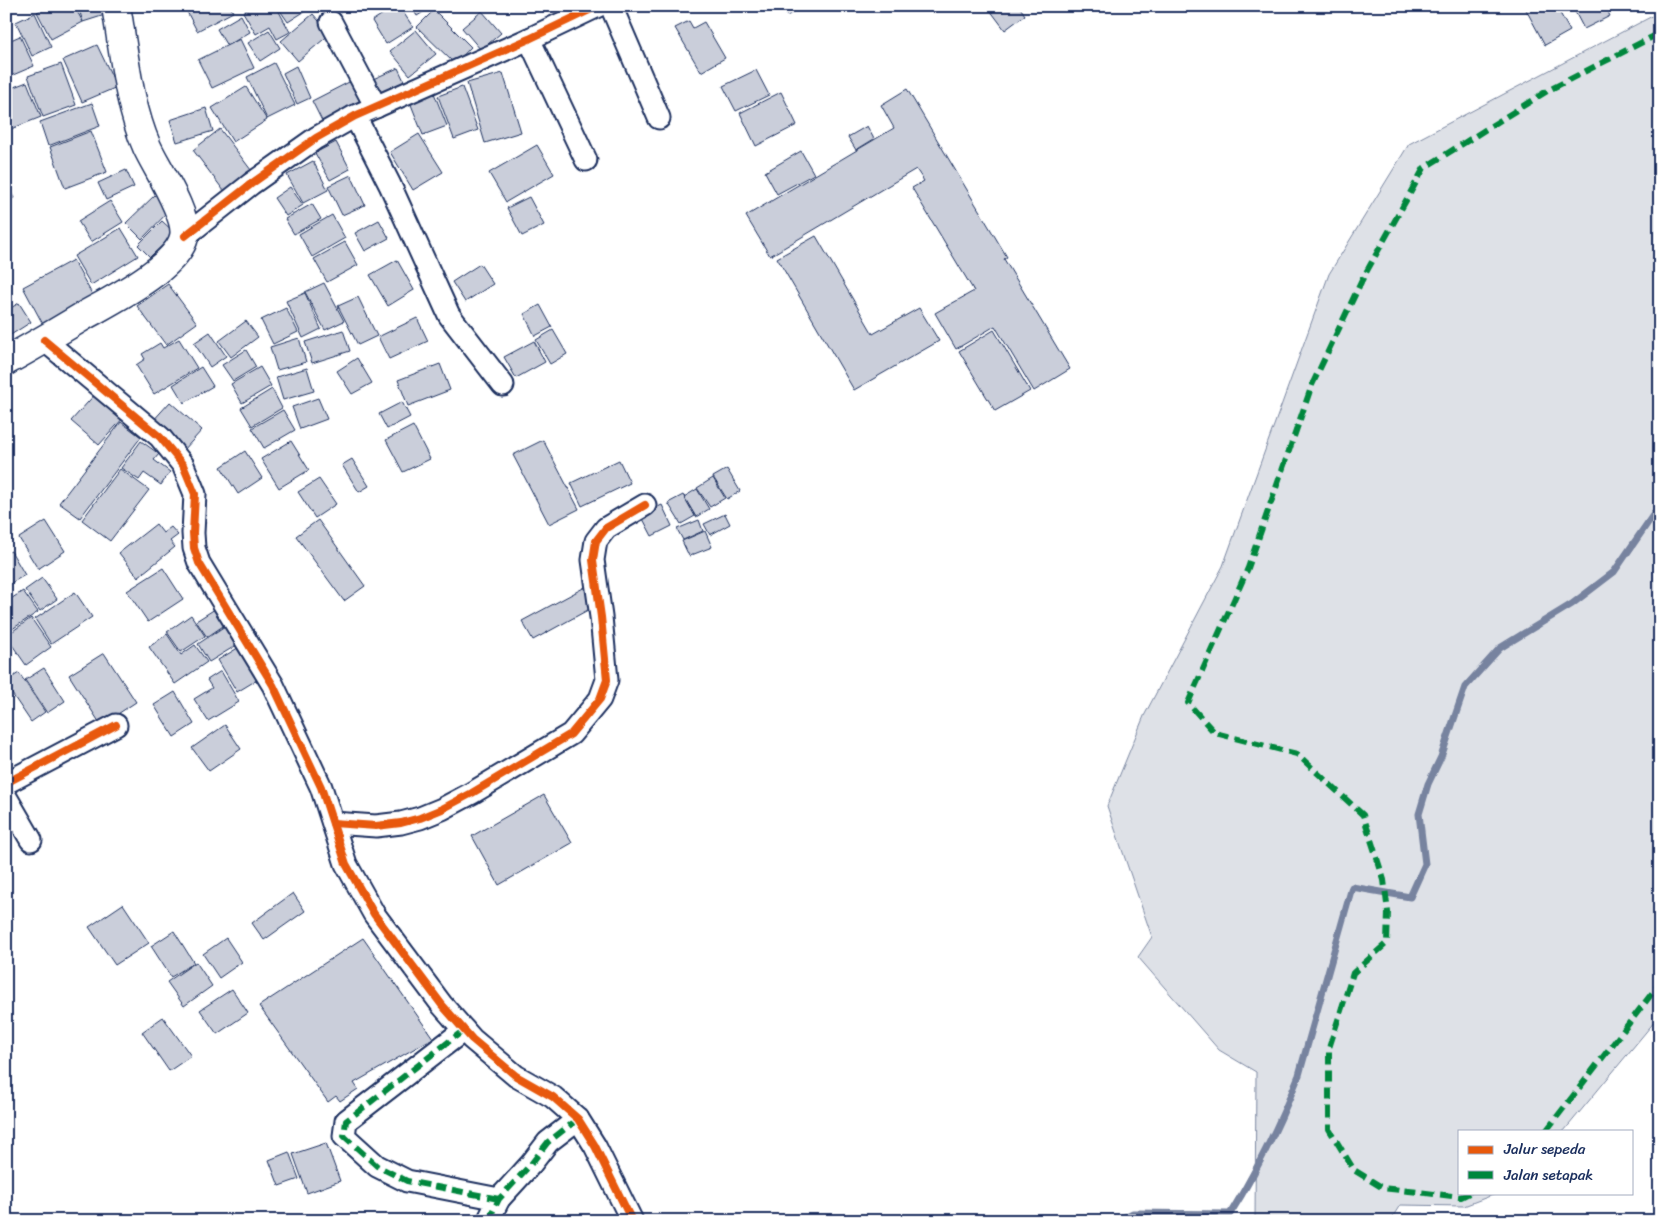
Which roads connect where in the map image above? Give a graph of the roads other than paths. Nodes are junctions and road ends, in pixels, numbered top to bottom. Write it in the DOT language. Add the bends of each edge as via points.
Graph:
graph roads {
  1 [pos="116,6"];
  2 [pos="598,6"];
  3 [pos="611,6"];
  4 [pos="330,22"];
  5 [pos="529,39"];
  6 [pos="376,107"];
  7 [pos="355,116"];
  8 [pos="659,118"];
  9 [pos="586,160"];
  10 [pos="185,236"];
  11 [pos="44,340"];
  12 [pos="6,361"];
  13 [pos="503,385"];
  14 [pos="645,505"];
  15 [pos="116,726"];
  16 [pos="6,783"];
  17 [pos="6,797"];
  18 [pos="333,823"];
  19 [pos="30,840"];
  20 [pos="464,1030"];
  21 [pos="578,1119"];
  22 [pos="499,1199"];
  23 [pos="488,1221"];
  24 [pos="632,1221"];
  1 -- 10 [label="street" via="134,112 146,146 182,219"];
  2 -- 5 [label="street"];
  3 -- 8 [label="street"];
  4 -- 6 [label="street"];
  5 -- 6 [label="street"];
  5 -- 9 [label="street"];
  6 -- 7 [label="street"];
  7 -- 10 [label="street" via="316,138"];
  7 -- 13 [label="street" via="449,315"];
  10 -- 11 [label="street" via="180,248 141,283"];
  11 -- 12 [label="street"];
  11 -- 18 [label="street" via="160,437 183,465 195,494 193,533 199,563 273,685 321,787"];
  14 -- 18 [label="street" via="606,528 596,542 593,560 607,680 600,699 571,734 472,793 420,818 376,826"];
  15 -- 16 [label="street"];
  17 -- 19 [label="street"];
  18 -- 20 [label="street" via="346,864 374,914"];
  20 -- 21 [label="street" via="516,1076 553,1098"];
  20 -- 22 [label="street" via="346,1121 344,1136 377,1166 408,1181"];
  21 -- 22 [label="street" via="548,1142"];
  21 -- 24 [label="street"];
  22 -- 23 [label="street"];
}
